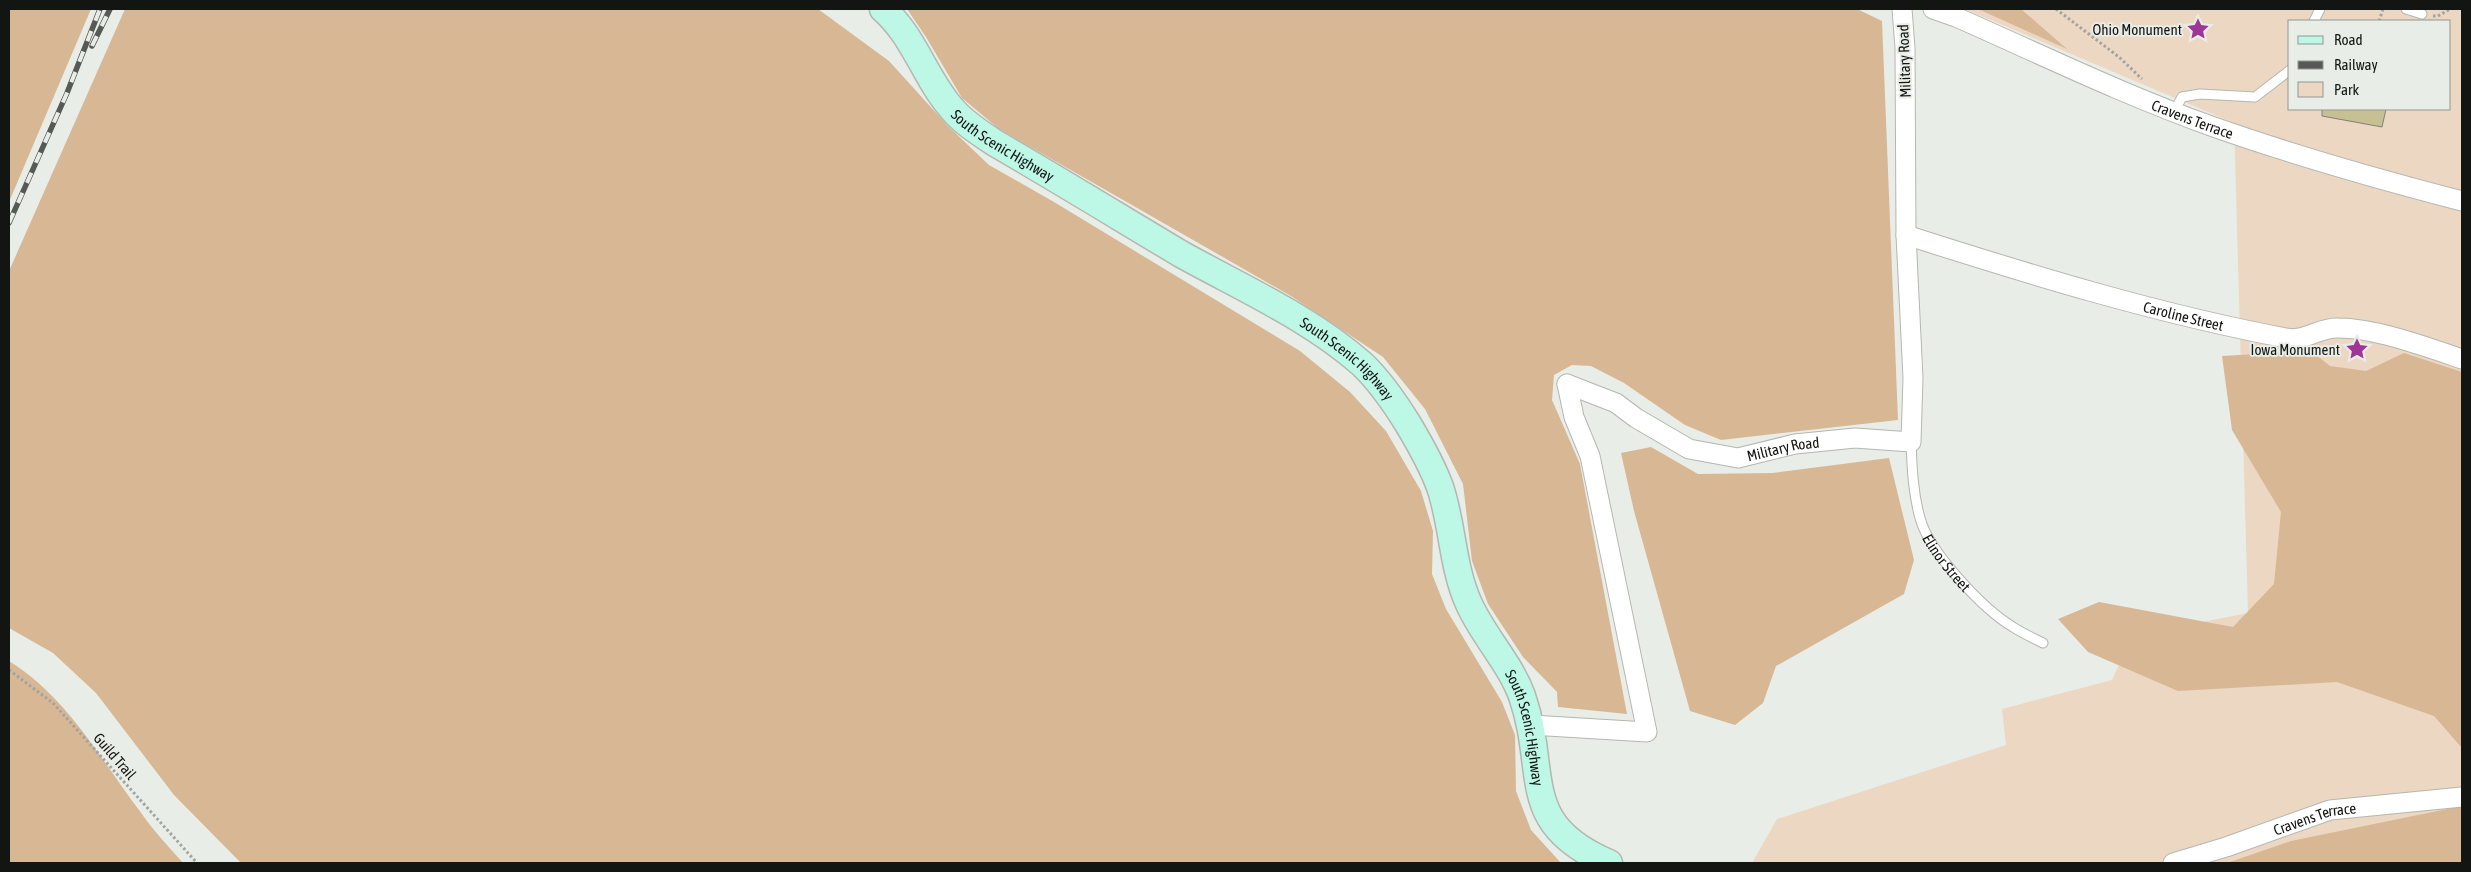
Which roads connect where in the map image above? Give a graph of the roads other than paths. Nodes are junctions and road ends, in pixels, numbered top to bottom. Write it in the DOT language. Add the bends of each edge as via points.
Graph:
graph roads {
  1 [pos="883,9"];
  2 [pos="1902,9"];
  3 [pos="1933,9"];
  4 [pos="2406,9"];
  5 [pos="2422,14"];
  6 [pos="2288,72"];
  7 [pos="2175,110"];
  8 [pos="2462,200"];
  9 [pos="1906,235"];
  10 [pos="2462,359"];
  11 [pos="1910,442"];
  12 [pos="2043,644"];
  13 [pos="1530,725"];
  14 [pos="2462,797"];
  15 [pos="1609,863"];
  16 [pos="2173,863"];
  1 -- 13 [label="main road, South Scenic Highway" via="910,39 952,110 970,126 1291,315 1342,348 1372,375 1392,400 1425,455 1440,488 1460,579 1470,605 1512,673"];
  2 -- 9 [label="street, Military Road"];
  3 -- 7 [label="street, Cravens Terrace"];
  4 -- 5 [label="lane"];
  6 -- 7 [label="lane" via="2254,97 2200,94 2182,97"];
  7 -- 8 [label="street, Cravens Terrace" via="2300,156"];
  9 -- 10 [label="street, Caroline Street" via="2026,272 2228,327 2293,340 2336,327 2390,336"];
  9 -- 11 [label="street, Military Road" via="1913,378"];
  11 -- 12 [label="lane, Elinor Street" via="1913,489 1920,520 1937,553 1981,602 2011,627"];
  11 -- 13 [label="street, Military Road" via="1855,438 1795,444 1738,458 1689,448 1616,403 1567,384 1574,417 1590,456 1647,732"];
  13 -- 15 [label="main road, South Scenic Highway" via="1542,803 1550,819 1563,837 1584,852"];
  14 -- 16 [label="street, Cravens Terrace" via="2330,810"];
}
